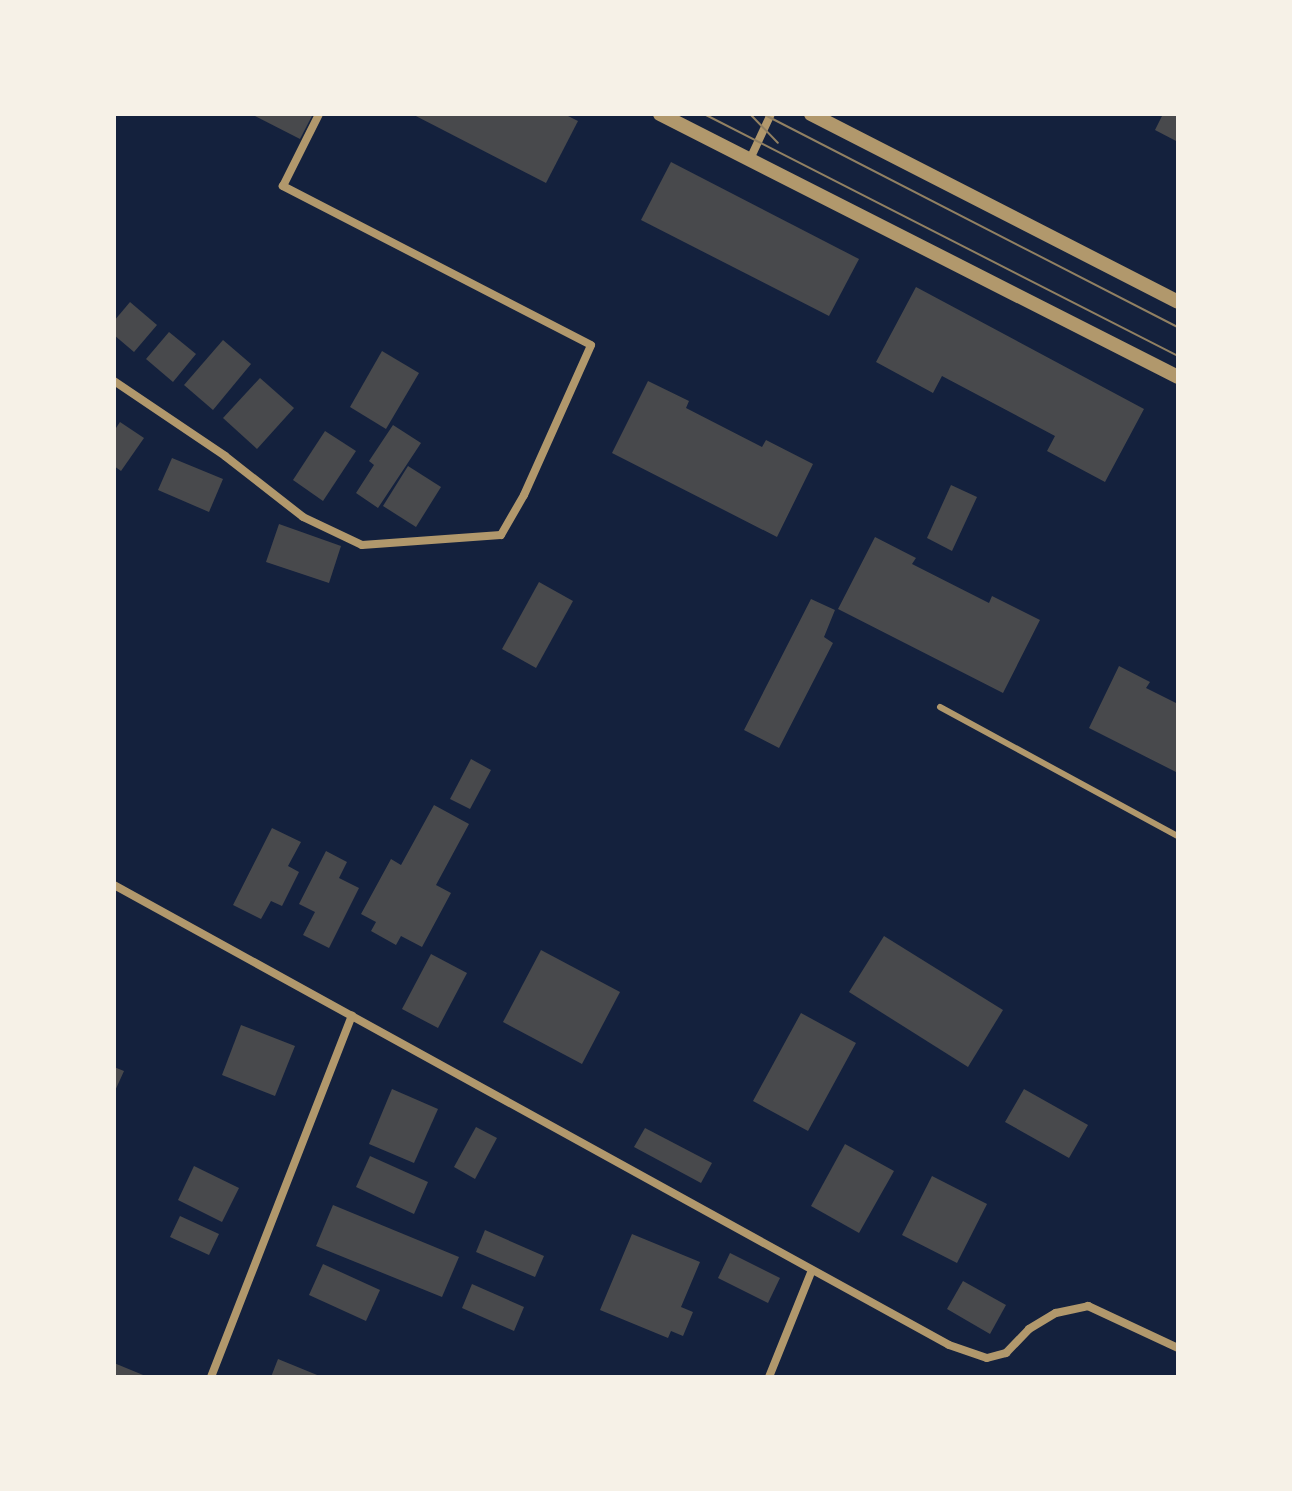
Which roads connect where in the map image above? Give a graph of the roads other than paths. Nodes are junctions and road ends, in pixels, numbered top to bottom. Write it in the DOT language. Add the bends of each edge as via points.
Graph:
graph roads {
  1 [pos="319,114"];
  2 [pos="660,114"];
  3 [pos="771,114"];
  4 [pos="811,114"];
  5 [pos="751,157"];
  6 [pos="1178,302"];
  7 [pos="1178,377"];
  8 [pos="114,381"];
  9 [pos="940,707"];
  10 [pos="1178,836"];
  11 [pos="114,885"];
  12 [pos="352,1016"];
  13 [pos="812,1270"];
  14 [pos="1178,1348"];
  15 [pos="211,1377"];
  16 [pos="769,1377"];
  1 -- 8 [label="street" via="283,186 591,345 501,535 362,545 303,517"];
  2 -- 5 [label="street"];
  3 -- 5 [label="street"];
  4 -- 6 [label="street"];
  5 -- 7 [label="street"];
  9 -- 10 [label="lane"];
  11 -- 12 [label="street"];
  12 -- 13 [label="street"];
  12 -- 15 [label="street"];
  13 -- 14 [label="street" via="949,1345 987,1358 1006,1353 1029,1329 1056,1313 1088,1306"];
  13 -- 16 [label="street"];
}
